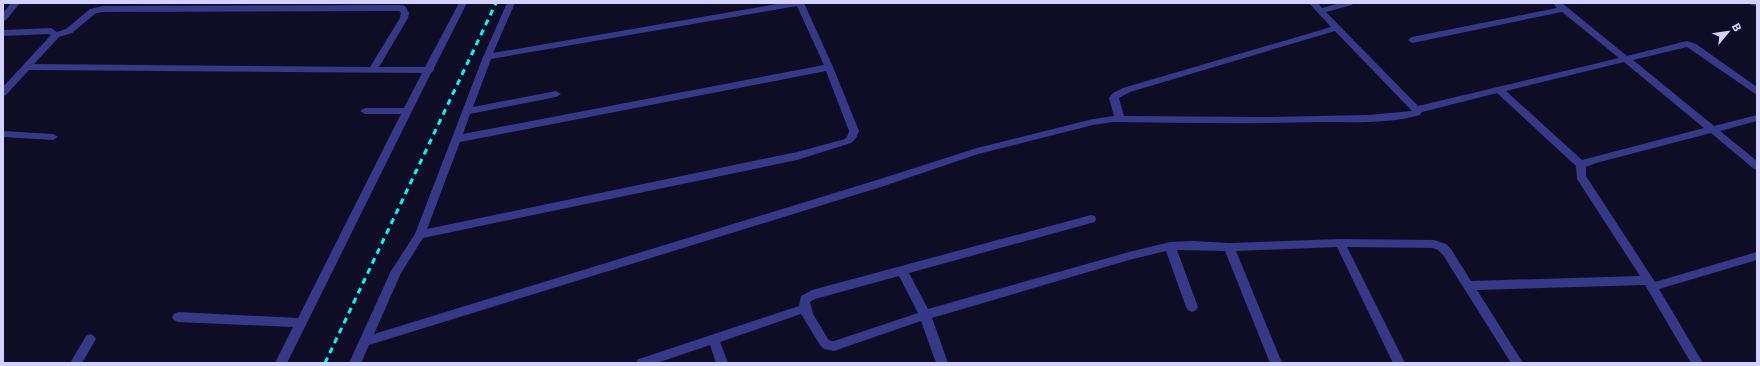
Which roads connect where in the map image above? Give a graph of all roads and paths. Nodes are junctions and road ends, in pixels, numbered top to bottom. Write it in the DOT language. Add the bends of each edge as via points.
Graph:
graph roads {
  1 [pos="16,3"];
  2 [pos="463,3"];
  3 [pos="511,3"];
  4 [pos="799,3"];
  5 [pos="1313,3"];
  6 [pos="1349,3"];
  7 [pos="1560,6"];
  8 [pos="1321,11"];
  9 [pos="3,18"];
  10 [pos="1338,28"];
  11 [pos="3,33"];
  12 [pos="56,35"];
  13 [pos="1412,40"];
  14 [pos="487,57"];
  15 [pos="1628,60"];
  16 [pos="28,67"];
  17 [pos="828,67"];
  18 [pos="373,69"];
  19 [pos="430,70"];
  20 [pos="1499,90"];
  21 [pos="1757,92"];
  22 [pos="3,93"];
  23 [pos="556,94"];
  24 [pos="1418,110"];
  25 [pos="365,111"];
  26 [pos="407,111"];
  27 [pos="467,111"];
  28 [pos="1757,118"];
  29 [pos="1120,119"];
  30 [pos="1714,130"];
  31 [pos="3,134"];
  32 [pos="53,137"];
  33 [pos="456,139"];
  34 [pos="1581,165"];
  35 [pos="1757,166"];
  36 [pos="1091,219"];
  37 [pos="420,235"];
  38 [pos="1340,243"];
  39 [pos="1170,246"];
  40 [pos="1229,247"];
  41 [pos="1757,256"];
  42 [pos="902,271"];
  43 [pos="1650,284"];
  44 [pos="1468,286"];
  45 [pos="1192,308"];
  46 [pos="804,309"];
  47 [pos="925,315"];
  48 [pos="178,317"];
  49 [pos="301,323"];
  50 [pos="90,339"];
  51 [pos="714,340"];
  52 [pos="364,342"];
  53 [pos="76,363"];
  54 [pos="281,363"];
  55 [pos="355,363"];
  56 [pos="642,363"];
  57 [pos="722,363"];
  58 [pos="942,363"];
  59 [pos="1276,363"];
  60 [pos="1399,363"];
  61 [pos="1517,363"];
  62 [pos="1697,363"];
  1 -- 9 [label="street"];
  2 -- 19 [label="street"];
  3 -- 14 [label="street"];
  4 -- 14 [label="street"];
  4 -- 17 [label="street"];
  5 -- 8 [label="street"];
  6 -- 8 [label="street"];
  7 -- 13 [label="street"];
  7 -- 15 [label="street"];
  8 -- 10 [label="street"];
  10 -- 24 [label="street" via="1410,105"];
  10 -- 29 [label="street" via="1123,91 1114,98"];
  11 -- 12 [label="street" via="51,31"];
  12 -- 16 [label="street"];
  12 -- 18 [label="street" via="69,31 93,11 103,9 402,8 404,18"];
  14 -- 27 [label="street"];
  15 -- 20 [label="street"];
  15 -- 21 [label="street" via="1689,44"];
  15 -- 30 [label="street"];
  16 -- 18 [label="street"];
  16 -- 22 [label="street"];
  17 -- 33 [label="street"];
  17 -- 37 [label="street" via="854,131 852,138 842,143 797,156"];
  18 -- 19 [label="street"];
  19 -- 26 [label="street"];
  20 -- 24 [label="street"];
  20 -- 34 [label="street"];
  23 -- 27 [label="street"];
  24 -- 29 [label="street" via="1417,113 1410,115 1368,118"];
  25 -- 26 [label="street"];
  26 -- 49 [label="street"];
  27 -- 33 [label="street"];
  28 -- 30 [label="street"];
  29 -- 52 [label="street" via="1093,122 977,151"];
  30 -- 34 [label="street"];
  30 -- 35 [label="street"];
  31 -- 32 [label="street"];
  33 -- 37 [label="street"];
  34 -- 43 [label="street" via="1581,176"];
  36 -- 42 [label="street"];
  37 -- 52 [label="street" via="396,271"];
  38 -- 40 [label="street"];
  38 -- 44 [label="street" via="1434,244 1447,252"];
  38 -- 60 [label="street"];
  39 -- 40 [label="street"];
  39 -- 45 [label="street"];
  39 -- 47 [label="street"];
  40 -- 59 [label="street"];
  41 -- 43 [label="street"];
  42 -- 46 [label="street" via="812,295 805,299"];
  42 -- 47 [label="street"];
  43 -- 44 [label="street"];
  43 -- 62 [label="street"];
  44 -- 61 [label="street"];
  46 -- 47 [label="street" via="828,346"];
  46 -- 51 [label="street"];
  47 -- 58 [label="street"];
  48 -- 49 [label="street"];
  49 -- 54 [label="street"];
  50 -- 53 [label="street"];
  51 -- 56 [label="street"];
  51 -- 57 [label="street"];
  52 -- 55 [label="street"];
}
